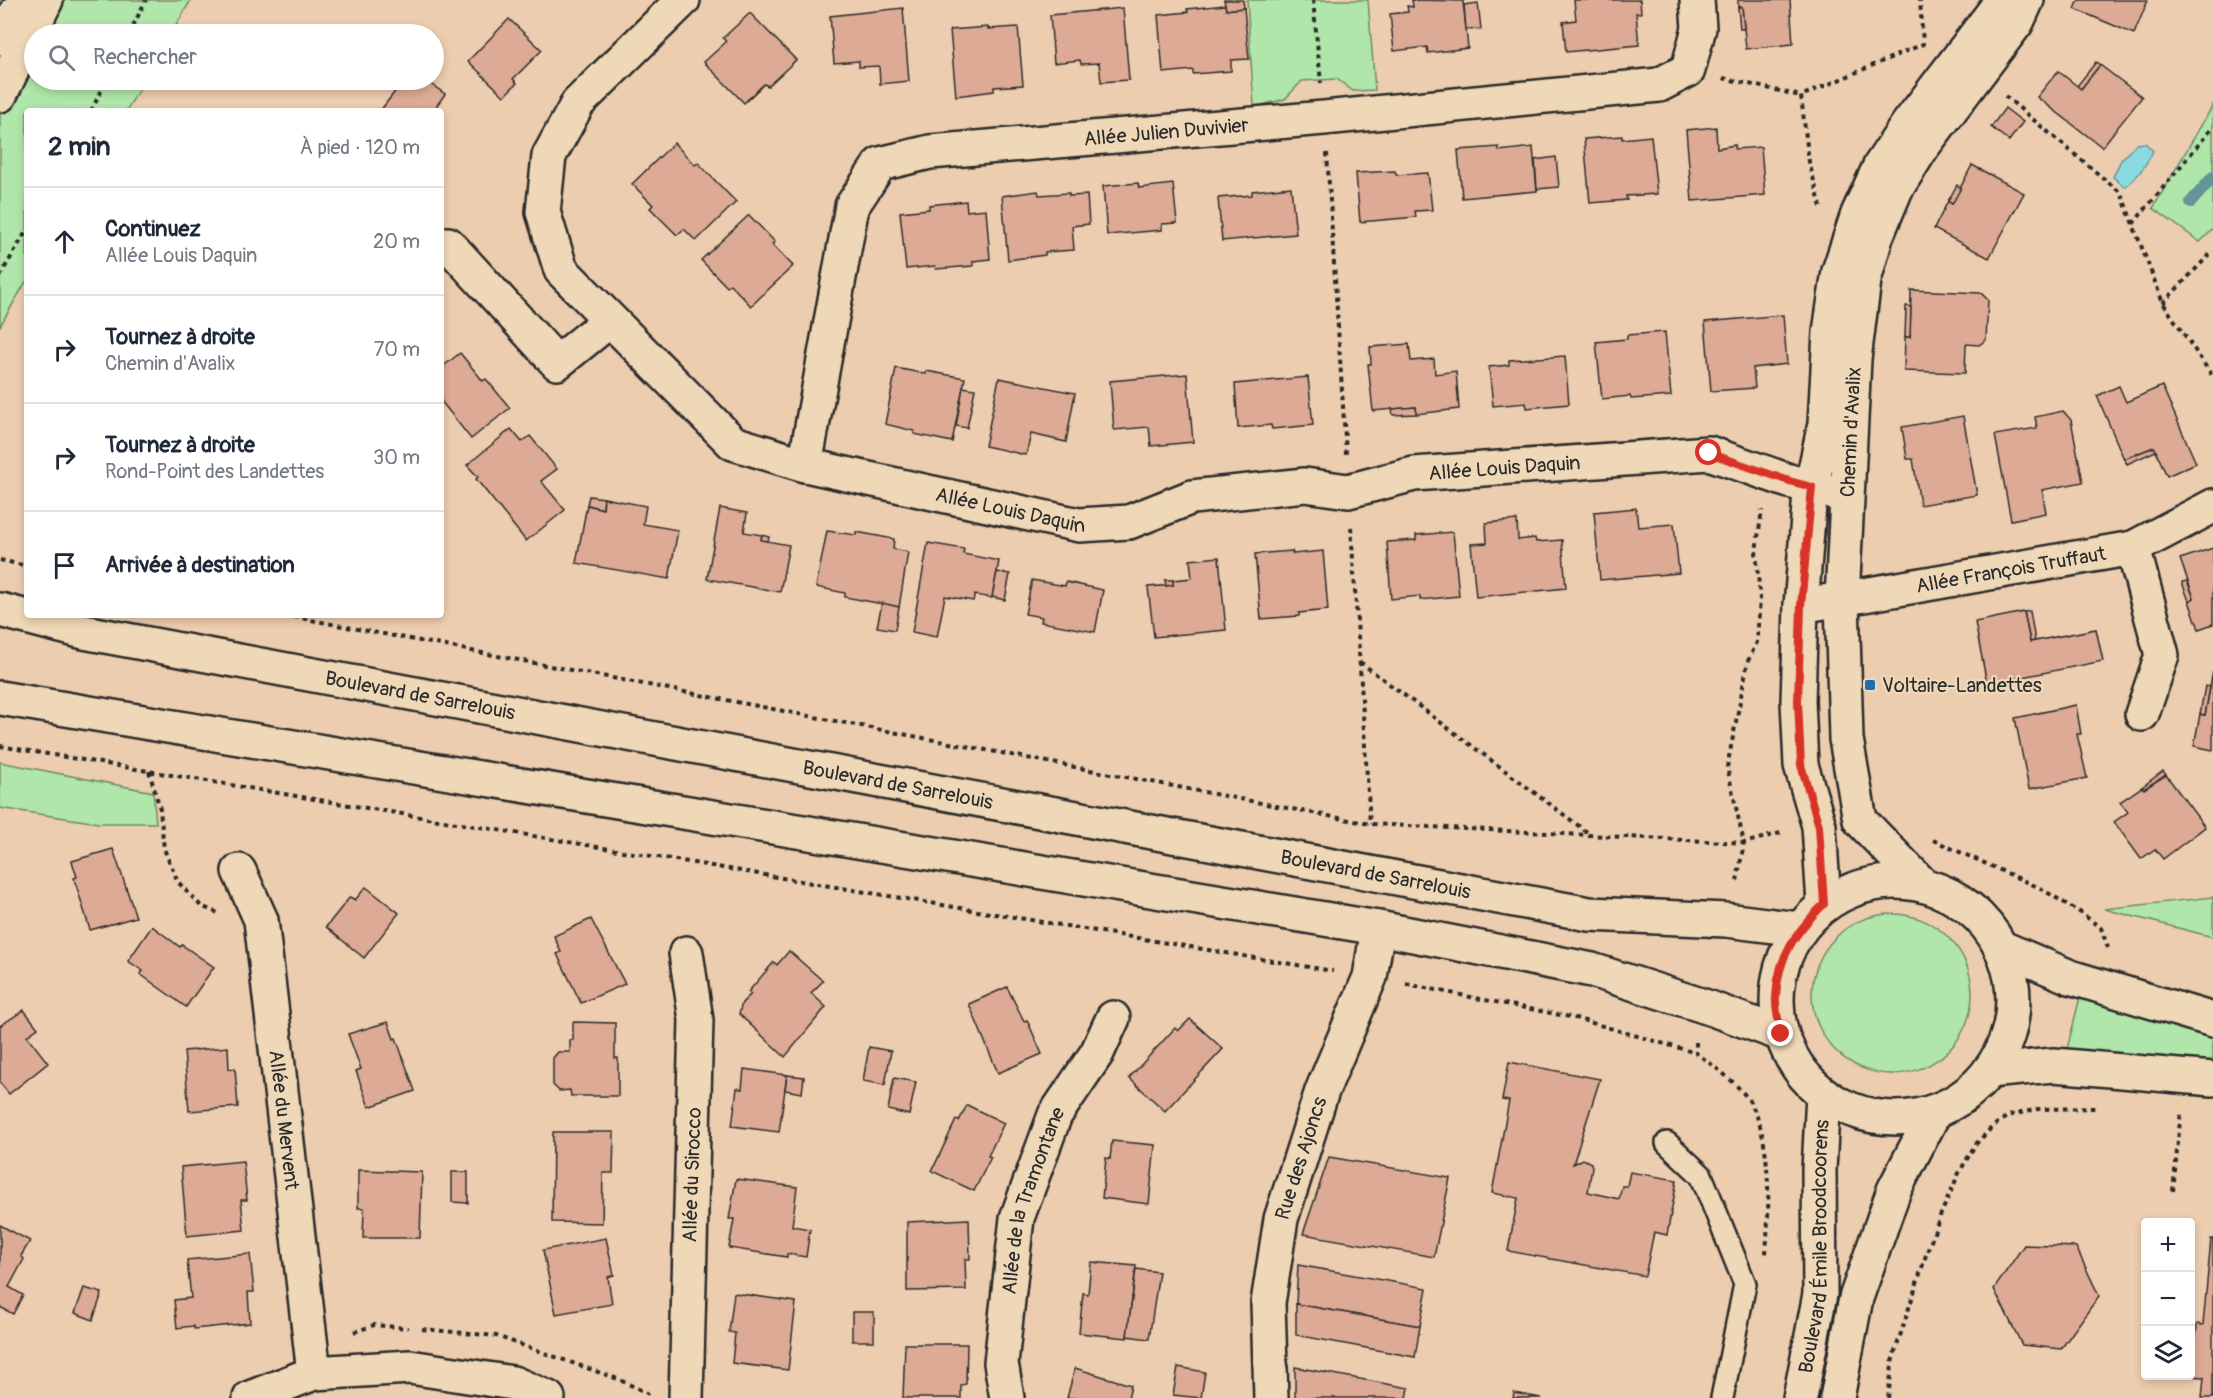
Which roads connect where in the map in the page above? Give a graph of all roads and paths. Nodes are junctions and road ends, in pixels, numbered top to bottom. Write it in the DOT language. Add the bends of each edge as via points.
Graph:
graph roads {
  1 [pos="25,0"];
  2 [pos="46,0"];
  3 [pos="146,0"];
  4 [pos="683,0"];
  5 [pos="1313,0"];
  6 [pos="1696,0"];
  7 [pos="1920,0"];
  8 [pos="2000,0"];
  9 [pos="2027,0"];
  10 [pos="34,24"];
  11 [pos="134,24"];
  12 [pos="0,38"];
  13 [pos="24,45"];
  14 [pos="1688,70"];
  15 [pos="1978,73"];
  16 [pos="102,90"];
  17 [pos="0,95"];
  18 [pos="1801,96"];
  19 [pos="93,108"];
  20 [pos="1324,118"];
  21 [pos="2213,127"];
  22 [pos="1824,217"];
  23 [pos="2133,224"];
  24 [pos="24,235"];
  25 [pos="448,244"];
  26 [pos="2213,251"];
  27 [pos="0,276"];
  28 [pos="2163,303"];
  29 [pos="610,320"];
  30 [pos="2213,377"];
  31 [pos="805,465"];
  32 [pos="1770,474"];
  33 [pos="1812,487"];
  34 [pos="1348,491"];
  35 [pos="1846,496"];
  36 [pos="2213,506"];
  37 [pos="2133,548"];
  38 [pos="0,560"];
  39 [pos="24,565"];
  40 [pos="1842,599"];
  41 [pos="1801,606"];
  42 [pos="0,610"];
  43 [pos="24,616"];
  44 [pos="31,618"];
  45 [pos="301,618"];
  46 [pos="1360,662"];
  47 [pos="0,698"];
  48 [pos="2142,714"];
  49 [pos="0,746"];
  50 [pos="149,771"];
  51 [pos="1370,824"];
  52 [pos="1791,831"];
  53 [pos="1591,835"];
  54 [pos="1927,838"];
  55 [pos="1744,843"];
  56 [pos="239,871"];
  57 [pos="1737,881"];
  58 [pos="1923,885"];
  59 [pos="1824,904"];
  60 [pos="2081,913"];
  61 [pos="261,920"];
  62 [pos="1378,928"];
  63 [pos="1799,929"];
  64 [pos="2001,947"];
  65 [pos="686,953"];
  66 [pos="1370,977"];
  67 [pos="1113,1018"];
  68 [pos="2213,1020"];
  69 [pos="1781,1034"];
  70 [pos="1696,1037"];
  71 [pos="1696,1053"];
  72 [pos="1989,1071"];
  73 [pos="2213,1079"];
  74 [pos="1823,1094"];
  75 [pos="2181,1107"];
  76 [pos="2038,1109"];
  77 [pos="1935,1111"];
  78 [pos="1667,1143"];
  79 [pos="2173,1191"];
  80 [pos="1766,1261"];
  81 [pos="314,1373"];
  82 [pos="250,1398"];
  83 [pos="548,1398"];
  84 [pos="686,1398"];
  85 [pos="1007,1398"];
  86 [pos="1271,1398"];
  87 [pos="1722,1398"];
  88 [pos="1800,1398"];
  89 [pos="1837,1398"];
  90 [pos="1888,1398"];
  1 -- 12 [label="street"];
  2 -- 10 [label="street"];
  3 -- 11 [label="path"];
  4 -- 29 [label="street, Allée Louis Daquin" via="578,103 549,156 543,212 561,270"];
  5 -- 20 [label="path"];
  6 -- 14 [label="street" via="1699,28"];
  7 -- 18 [label="path" via="1923,44"];
  8 -- 33 [label="street, Chemin d'Avalix" via="1880,166 1858,214 1839,271 1830,332 1825,424"];
  9 -- 15 [label="street, Chemin d'Avalix" via="2017,22"];
  13 -- 17 [label="street"];
  14 -- 18 [label="path"];
  14 -- 20 [label="street, Allée Julien Duvivier" via="1659,85"];
  15 -- 23 [label="path" via="2121,193"];
  15 -- 35 [label="street, Chemin d'Avalix" via="1896,189 1876,237 1863,280"];
  16 -- 19 [label="path"];
  18 -- 22 [label="path" via="1809,162"];
  20 -- 31 [label="street, Allée Julien Duvivier" via="930,152 880,164 852,206"];
  20 -- 34 [label="path"];
  21 -- 23 [label="path"];
  23 -- 28 [label="path"];
  24 -- 27 [label="path"];
  25 -- 29 [label="street" via="556,363"];
  26 -- 28 [label="path"];
  28 -- 30 [label="path"];
  29 -- 31 [label="street, Allée Louis Daquin" via="733,443"];
  31 -- 34 [label="street, Allée Louis Daquin" via="1079,525 1129,522 1192,497 1305,485"];
  32 -- 33 [label="street, Allée Louis Daquin"];
  32 -- 34 [label="street, Allée Louis Daquin" via="1709,453 1414,474"];
  32 -- 55 [label="path" via="1756,551 1760,598 1757,642 1748,661 1727,767"];
  33 -- 35 [label="street, Allée Louis Daquin"];
  33 -- 41 [label="street, Chemin d'Avalix"];
  34 -- 46 [label="path"];
  35 -- 40 [label="street, Chemin d'Avalix"];
  36 -- 37 [label="street, Allée François Truffaut"];
  37 -- 40 [label="street, Allée François Truffaut"];
  37 -- 48 [label="street" via="2162,655"];
  38 -- 39 [label="path"];
  40 -- 41 [label="street, Allée François Truffaut"];
  40 -- 58 [label="street, Chemin d'Avalix" via="1846,739 1860,820"];
  41 -- 59 [label="street, Chemin d'Avalix" via="1801,765 1819,826"];
  42 -- 43 [label="street, Boulevard de Sarrelouis"];
  44 -- 63 [label="street, Boulevard de Sarrelouis" via="84,632 1589,914 1726,920"];
  45 -- 51 [label="path"];
  46 -- 51 [label="path"];
  46 -- 53 [label="path"];
  47 -- 62 [label="street"];
  49 -- 50 [label="path"];
  50 -- 61 [label="path" via="160,809 164,849 178,882 201,906 237,921"];
  50 -- 66 [label="path"];
  51 -- 53 [label="path"];
  52 -- 55 [label="path"];
  53 -- 55 [label="path"];
  54 -- 60 [label="path" via="2040,888"];
  55 -- 57 [label="path"];
  56 -- 61 [label="street, Allée du Mervent"];
  58 -- 59 [label="street" via="1889,881 1855,888"];
  58 -- 64 [label="street" via="1954,898 1981,919"];
  59 -- 63 [label="street"];
  61 -- 81 [label="street, Allée du Mervent"];
  62 -- 66 [label="street, Rue des Ajoncs"];
  62 -- 69 [label="street" via="1592,970"];
  63 -- 69 [label="street" via="1782,962 1776,998"];
  64 -- 68 [label="street" via="2070,977"];
  64 -- 72 [label="street" via="2011,978 2013,1010 2005,1043"];
  65 -- 84 [label="street, Allée du Sirocco" via="696,1020"];
  66 -- 71 [label="path" via="1575,1018"];
  66 -- 86 [label="street, Rue des Ajoncs" via="1322,1091 1281,1219 1268,1303"];
  67 -- 85 [label="street, Allée de la Tramontane" via="1097,1053 1055,1115 1017,1218 1001,1362"];
  69 -- 74 [label="street" via="1797,1067"];
  70 -- 71 [label="path"];
  71 -- 80 [label="path" via="1730,1077 1749,1101 1761,1132 1767,1168"];
  72 -- 73 [label="street" via="2054,1065"];
  72 -- 77 [label="street" via="1965,1095"];
  74 -- 77 [label="street" via="1858,1112 1897,1118"];
  74 -- 88 [label="street, Boulevard Émile Broodcoorens" via="1820,1294"];
  75 -- 79 [label="path"];
  76 -- 90 [label="path" via="2008,1116 1992,1128 1975,1145 1959,1173 1902,1327"];
  77 -- 89 [label="street, Boulevard Émile Broodcoorens" via="1894,1190 1856,1298"];
  78 -- 87 [label="lane" via="1701,1175 1745,1284"];
  81 -- 82 [label="street"];
  81 -- 83 [label="street" via="410,1367 513,1383"];
}
